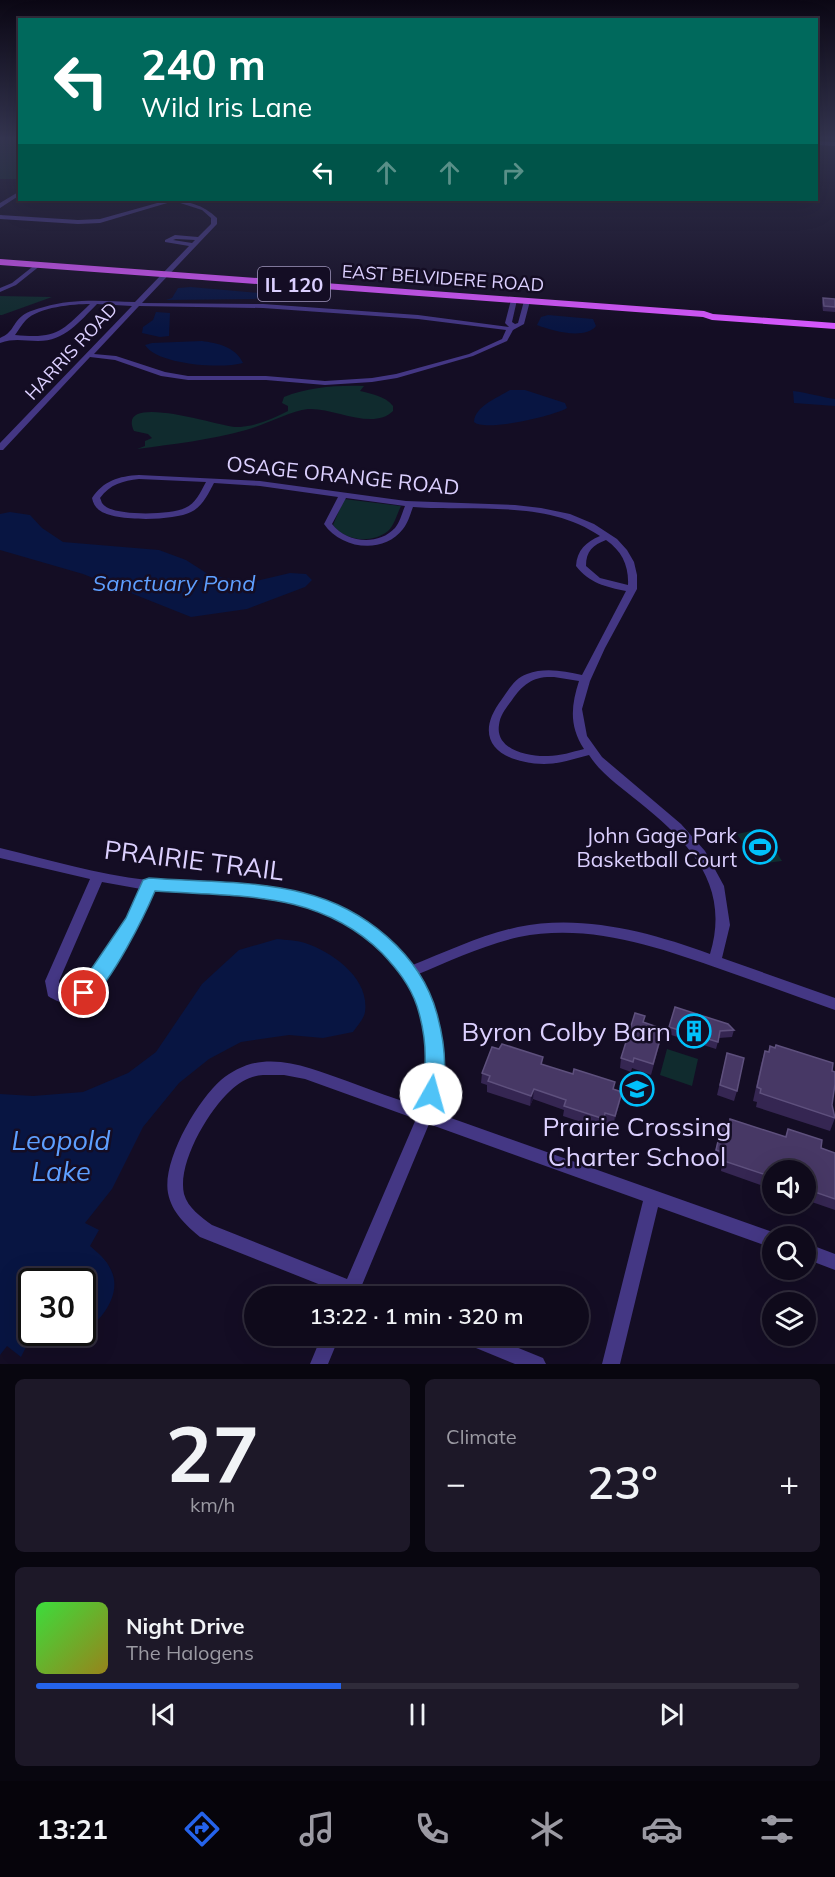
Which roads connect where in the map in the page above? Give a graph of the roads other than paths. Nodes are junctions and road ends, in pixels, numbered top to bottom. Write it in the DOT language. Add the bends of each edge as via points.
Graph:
graph roads {
  1 [pos="169,202"];
  2 [pos="180,202"];
  3 [pos="0,217"];
  4 [pos="199,239"];
  5 [pos="193,245"];
  6 [pos="0,262"];
  7 [pos="38,265"];
  8 [pos="165,274"];
  9 [pos="0,290"];
  10 [pos="514,300"];
  11 [pos="527,301"];
  12 [pos="96,302"];
  13 [pos="135,305"];
  14 [pos="704,314"];
  15 [pos="835,322"];
  16 [pos="835,326"];
  17 [pos="511,329"];
  18 [pos="8,337"];
  19 [pos="0,341"];
  20 [pos="88,355"];
  21 [pos="0,448"];
  22 [pos="211,480"];
  23 [pos="343,495"];
  24 [pos="410,505"];
  25 [pos="608,536"];
  26 [pos="632,589"];
  27 [pos="586,679"];
  28 [pos="590,751"];
  29 [pos="0,853"];
  30 [pos="98,876"];
  31 [pos="149,885"];
  32 [pos="715,961"];
  33 [pos="409,972"];
  34 [pos="835,1004"];
  35 [pos="424,1116"];
  36 [pos="652,1197"];
  37 [pos="762,1236"];
  38 [pos="816,1255"];
  39 [pos="835,1262"];
  40 [pos="334,1286"];
  41 [pos="353,1286"];
  42 [pos="326,1346"];
  43 [pos="492,1346"];
  44 [pos="319,1364"];
  45 [pos="537,1364"];
  46 [pos="611,1364"];
  1 -- 3 [label="street" via="113,219 117,222 112,225"];
  2 -- 4 [label="street, HARRIS ROAD" via="204,209 214,218 214,224"];
  4 -- 5 [label="street, HARRIS ROAD"];
  4 -- 5 [label="street" via="175,237 167,241"];
  5 -- 8 [label="street, HARRIS ROAD"];
  6 -- 7 [label="main road, EAST BELVIDERE ROAD / IL 120"];
  7 -- 8 [label="main road, EAST BELVIDERE ROAD / IL 120"];
  7 -- 9 [label="street"];
  8 -- 10 [label="main road, EAST BELVIDERE ROAD / IL 120"];
  8 -- 13 [label="street, HARRIS ROAD"];
  10 -- 11 [label="main road, EAST BELVIDERE ROAD / IL 120"];
  10 -- 17 [label="street" via="508,323"];
  11 -- 14 [label="main road, EAST BELVIDERE ROAD / IL 120"];
  11 -- 17 [label="street" via="520,324"];
  12 -- 13 [label="street"];
  12 -- 18 [label="street" via="61,304 35,312"];
  12 -- 18 [label="street" via="55,339"];
  13 -- 17 [label="street" via="263,306 417,317"];
  13 -- 20 [label="street, HARRIS ROAD"];
  14 -- 15 [label="main road, EAST BELVIDERE ROAD / IL 120"];
  14 -- 16 [label="main road, EAST BELVIDERE ROAD"];
  17 -- 20 [label="street" via="482,350 397,376 363,381 188,378 128,361"];
  18 -- 19 [label="street"];
  20 -- 21 [label="street, HARRIS ROAD"];
  22 -- 22 [label="street, OSAGE ORANGE ROAD" via="130,477 110,484 96,498 100,508 107,512 169,515 198,503"];
  22 -- 23 [label="street, OSAGE ORANGE ROAD"];
  23 -- 24 [label="street, OSAGE ORANGE ROAD"];
  23 -- 24 [label="street" via="328,524 338,536 354,542 389,537 401,525"];
  24 -- 25 [label="street, OSAGE ORANGE ROAD" via="546,510 580,520"];
  25 -- 26 [label="street, OSAGE ORANGE ROAD" via="627,554 634,574"];
  25 -- 26 [label="street" via="584,549 581,566 602,583"];
  26 -- 27 [label="street"];
  27 -- 28 [label="street" via="580,691 577,720"];
  27 -- 28 [label="street" via="544,674 525,679 501,707 493,733 506,750 531,759 568,758"];
  28 -- 32 [label="street" via="681,830 709,866 722,908 723,927"];
  29 -- 30 [label="street, PRAIRIE TRAIL"];
  30 -- 31 [label="street, PRAIRIE TRAIL"];
  30 -- 31 [label="street" via="52,981 53,992 62,998 84,993 97,977 134,921"];
  31 -- 33 [label="street, PRAIRIE TRAIL" via="304,899 373,934"];
  32 -- 33 [label="street" via="626,933 552,928 484,942"];
  32 -- 34 [label="street"];
  33 -- 35 [label="street, PRAIRIE TRAIL" via="425,1004 433,1034 432,1084"];
  35 -- 36 [label="street"];
  35 -- 40 [label="street" via="305,1073 261,1068 228,1082 218,1092 179,1155 174,1174 176,1191 191,1221"];
  35 -- 41 [label="street, PRAIRIE TRAIL"];
  36 -- 37 [label="street"];
  36 -- 46 [label="street"];
  38 -- 39 [label="street"];
  42 -- 44 [label="street"];
  43 -- 45 [label="street"];
}
